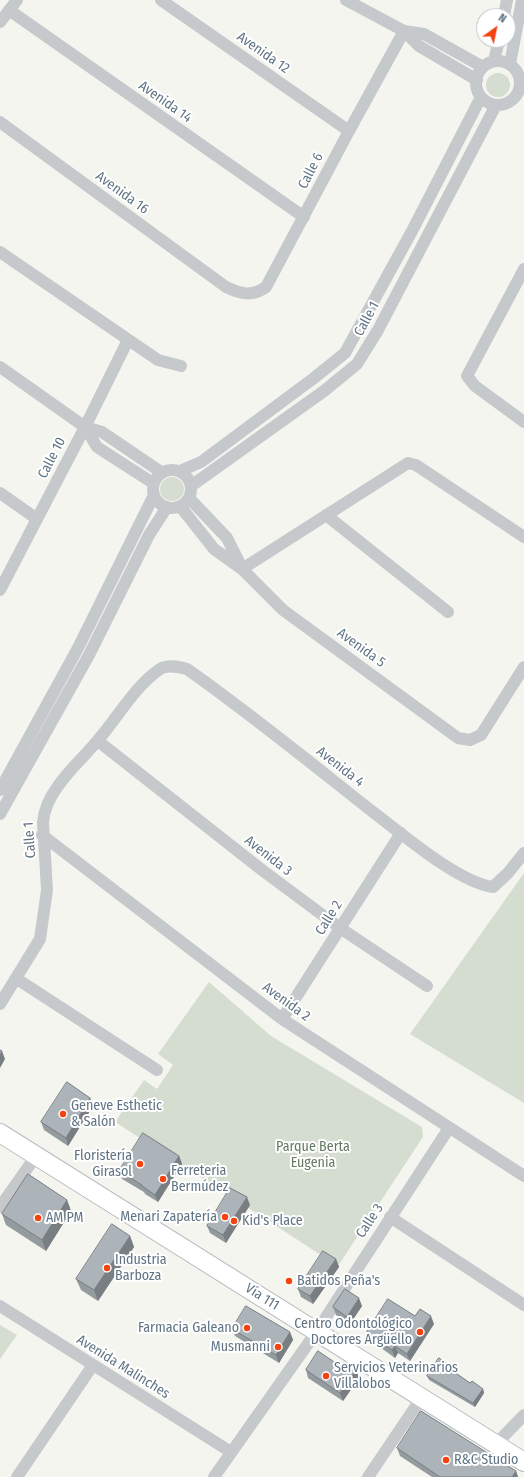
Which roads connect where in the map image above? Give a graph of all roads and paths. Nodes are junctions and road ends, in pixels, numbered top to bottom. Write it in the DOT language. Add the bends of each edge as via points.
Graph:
graph roads {
  1 [pos="17,0"];
  2 [pos="161,0"];
  3 [pos="346,0"];
  4 [pos="522,0"];
  5 [pos="9,10"];
  6 [pos="0,22"];
  7 [pos="404,32"];
  8 [pos="497,48"];
  9 [pos="494,61"];
  10 [pos="510,64"];
  11 [pos="483,67"];
  12 [pos="477,80"];
  13 [pos="522,86"];
  14 [pos="481,97"];
  15 [pos="519,101"];
  16 [pos="496,105"];
  17 [pos="0,122"];
  18 [pos="349,131"];
  19 [pos="304,217"];
  20 [pos="412,230"];
  21 [pos="426,238"];
  22 [pos="0,252"];
  23 [pos="524,269"];
  24 [pos="226,287"];
  25 [pos="128,340"];
  26 [pos="181,366"];
  27 [pos="0,367"];
  28 [pos="314,378"];
  29 [pos="324,391"];
  30 [pos="524,422"];
  31 [pos="85,427"];
  32 [pos="180,471"];
  33 [pos="161,472"];
  34 [pos="154,482"];
  35 [pos="191,486"];
  36 [pos="0,493"];
  37 [pos="154,495"];
  38 [pos="184,502"];
  39 [pos="167,507"];
  40 [pos="326,514"];
  41 [pos="37,519"];
  42 [pos="524,537"];
  43 [pos="242,569"];
  44 [pos="0,589"];
  45 [pos="448,612"];
  46 [pos="78,648"];
  47 [pos="89,655"];
  48 [pos="172,666"];
  49 [pos="524,667"];
  50 [pos="98,741"];
  51 [pos="0,790"];
  52 [pos="4,798"];
  53 [pos="0,814"];
  54 [pos="400,833"];
  55 [pos="42,835"];
  56 [pos="524,853"];
  57 [pos="340,928"];
  58 [pos="17,979"];
  59 [pos="427,986"];
  60 [pos="0,1004"];
  61 [pos="282,1019"];
  62 [pos="157,1070"];
  63 [pos="449,1128"];
  64 [pos="0,1133"];
  65 [pos="36,1156"];
  66 [pos="524,1176"];
  67 [pos="0,1206"];
  68 [pos="390,1217"];
  69 [pos="524,1305"];
  70 [pos="0,1306"];
  71 [pos="317,1331"];
  72 [pos="93,1365"];
  73 [pos="422,1397"];
  74 [pos="524,1415"];
  75 [pos="496,1444"];
  76 [pos="231,1452"];
  77 [pos="524,1462"];
  78 [pos="17,1477"];
  79 [pos="214,1477"];
  80 [pos="368,1477"];
  1 -- 5 [label="street"];
  2 -- 18 [label="street, Avenida 12"];
  3 -- 7 [label="street"];
  4 -- 10 [label="street"];
  5 -- 6 [label="street"];
  5 -- 19 [label="street, Avenida 14"];
  7 -- 11 [label="street" via="424,34"];
  7 -- 12 [label="street" via="419,46"];
  7 -- 18 [label="street, Calle 6"];
  8 -- 9 [label="street"];
  9 -- 10 [label="street"];
  9 -- 11 [label="street"];
  10 -- 13 [label="street" via="518,74"];
  11 -- 12 [label="street"];
  12 -- 14 [label="street" via="476,86"];
  13 -- 15 [label="street"];
  14 -- 16 [label="street"];
  14 -- 20 [label="street, Calle 1"];
  15 -- 16 [label="street"];
  16 -- 21 [label="street, Calle 1"];
  17 -- 24 [label="street, Avenida 16"];
  18 -- 19 [label="street, Calle 6"];
  19 -- 24 [label="street, Calle 6" via="266,287 258,293 248,294"];
  20 -- 21 [label="street"];
  20 -- 28 [label="street, Calle 1" via="350,344 344,353"];
  21 -- 29 [label="street, Calle 1" via="365,354 357,364"];
  22 -- 25 [label="street"];
  23 -- 30 [label="street" via="467,376 475,386"];
  25 -- 26 [label="street" via="158,360"];
  25 -- 31 [label="street, Calle 10"];
  27 -- 31 [label="street"];
  28 -- 29 [label="street"];
  28 -- 32 [label="street, Calle 1" via="201,462"];
  29 -- 35 [label="street, Calle 1"];
  31 -- 33 [label="street" via="102,432"];
  31 -- 34 [label="street" via="97,447"];
  31 -- 41 [label="street, Calle 10"];
  32 -- 33 [label="street" via="173,469"];
  32 -- 35 [label="street"];
  33 -- 34 [label="street"];
  34 -- 37 [label="street"];
  35 -- 38 [label="street"];
  36 -- 41 [label="street"];
  37 -- 39 [label="street" via="161,505"];
  37 -- 46 [label="street"];
  38 -- 39 [label="street"];
  38 -- 43 [label="street, Avenida 5" via="227,538"];
  39 -- 47 [label="street" via="149,535"];
  40 -- 42 [label="street" via="408,463 424,470"];
  40 -- 43 [label="street"];
  40 -- 45 [label="street"];
  41 -- 44 [label="street, Calle 10"];
  43 -- 49 [label="street, Avenida 5" via="283,610 458,738 470,740 481,735"];
  46 -- 47 [label="street"];
  46 -- 51 [label="street"];
  47 -- 52 [label="street"];
  48 -- 50 [label="street, Calle 1" via="162,668 145,681"];
  48 -- 54 [label="street, Avenida 4" via="187,669 204,680"];
  50 -- 55 [label="street, Calle 1" via="58,785 44,813"];
  50 -- 57 [label="street, Avenida 3"];
  52 -- 53 [label="street"];
  54 -- 56 [label="street, Avenida 4" via="458,874 480,885 493,887"];
  54 -- 57 [label="street, Calle 2"];
  55 -- 58 [label="street, Calle 1" via="47,865 47,890 40,939"];
  55 -- 61 [label="street, Avenida 2"];
  57 -- 59 [label="street, Avenida 3"];
  57 -- 61 [label="street, Calle 2"];
  58 -- 60 [label="street, Calle 1"];
  58 -- 62 [label="street"];
  61 -- 63 [label="street, Avenida 2"];
  63 -- 66 [label="street, Avenida 2"];
  63 -- 68 [label="street, Calle 3"];
  64 -- 65 [label="main road, Vía 111"];
  65 -- 67 [label="street"];
  65 -- 71 [label="main road, Vía 111"];
  68 -- 69 [label="street"];
  68 -- 71 [label="street, Calle 3"];
  70 -- 72 [label="street, Avenida Malinches"];
  71 -- 73 [label="main road, Vía 111"];
  71 -- 76 [label="street, Calle 3"];
  72 -- 76 [label="street, Avenida Malinches"];
  72 -- 78 [label="street"];
  73 -- 75 [label="main road, Vía 111"];
  73 -- 80 [label="street"];
  74 -- 75 [label="street"];
  75 -- 77 [label="main road, Vía 111"];
  76 -- 79 [label="street, Calle 3"];
}
